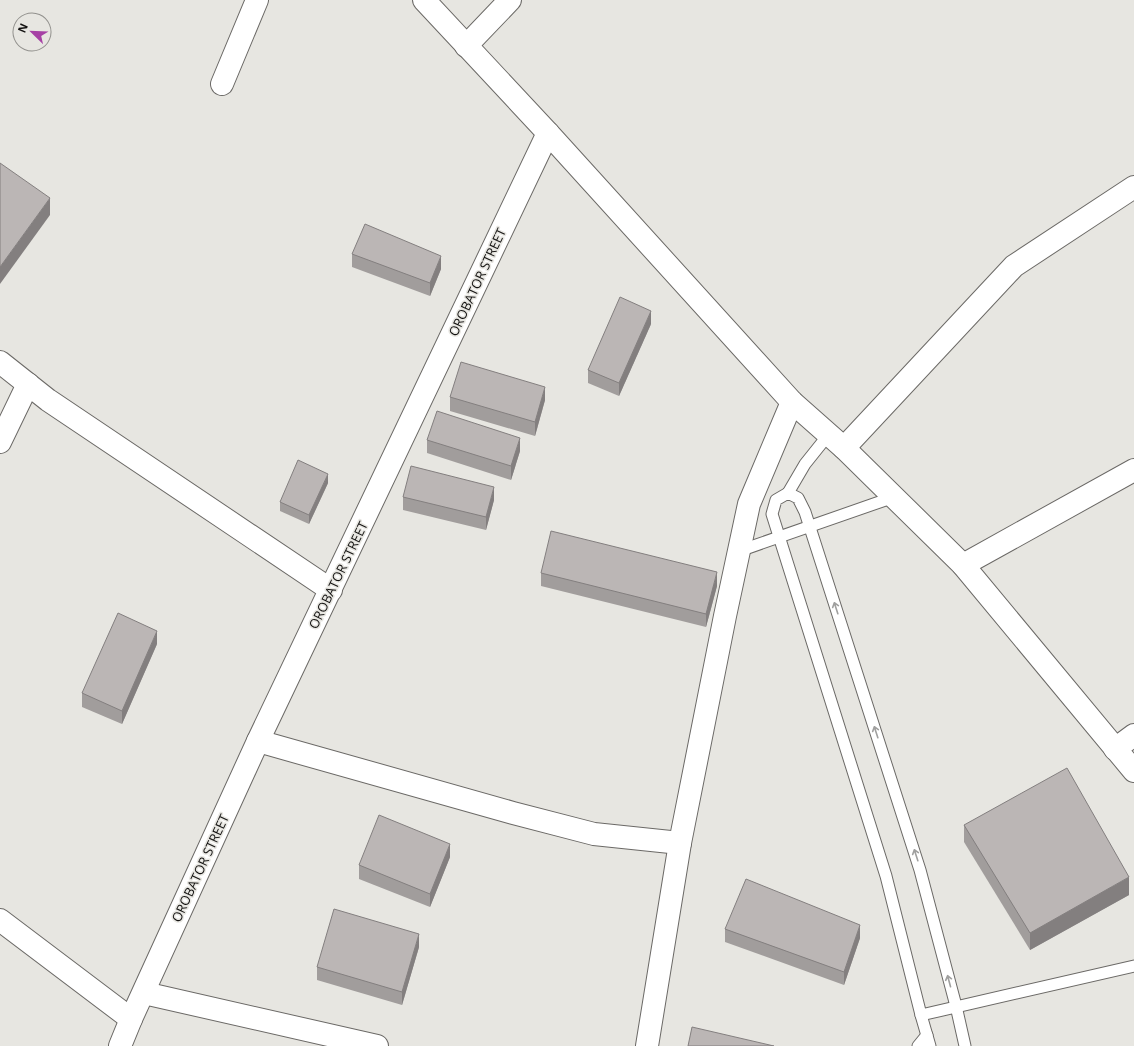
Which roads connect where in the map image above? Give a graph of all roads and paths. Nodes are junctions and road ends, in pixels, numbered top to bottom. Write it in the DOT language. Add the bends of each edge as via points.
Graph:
graph roads {
  1 [pos="257,0"];
  2 [pos="424,0"];
  3 [pos="510,0"];
  4 [pos="466,46"];
  5 [pos="222,84"];
  6 [pos="548,133"];
  7 [pos="1134,187"];
  8 [pos="0,362"];
  9 [pos="28,384"];
  10 [pos="792,402"];
  11 [pos="836,441"];
  12 [pos="0,442"];
  13 [pos="1134,470"];
  14 [pos="788,493"];
  15 [pos="894,497"];
  16 [pos="809,526"];
  17 [pos="779,536"];
  18 [pos="739,551"];
  19 [pos="963,565"];
  20 [pos="330,590"];
  21 [pos="1134,735"];
  22 [pos="258,741"];
  23 [pos="1115,749"];
  24 [pos="1134,771"];
  25 [pos="680,843"];
  26 [pos="0,920"];
  27 [pos="1134,966"];
  28 [pos="144,993"];
  29 [pos="956,1006"];
  30 [pos="921,1015"];
  31 [pos="131,1019"];
  32 [pos="929,1041"];
  33 [pos="120,1046"];
  34 [pos="377,1046"];
  35 [pos="647,1046"];
  36 [pos="918,1046"];
  37 [pos="964,1046"];
  1 -- 5 [label="street"];
  2 -- 4 [label="street"];
  3 -- 4 [label="street"];
  4 -- 6 [label="street"];
  6 -- 10 [label="street"];
  6 -- 20 [label="street, OROBATOR STREET"];
  7 -- 11 [label="street" via="1014,266"];
  8 -- 9 [label="street"];
  9 -- 12 [label="street"];
  9 -- 20 [label="street" via="55,405"];
  10 -- 11 [label="street"];
  10 -- 18 [label="street" via="749,504"];
  11 -- 14 [label="lane" via="805,464"];
  11 -- 15 [label="street"];
  13 -- 19 [label="street"];
  14 -- 16 [label="lane" via="798,498"];
  14 -- 17 [label="lane" via="776,500 772,514"];
  15 -- 16 [label="lane"];
  15 -- 19 [label="street"];
  16 -- 17 [label="lane"];
  29 -- 16 [label="lane, one-way" via="920,870"];
  17 -- 18 [label="lane"];
  17 -- 30 [label="lane" via="886,876"];
  18 -- 25 [label="street"];
  19 -- 23 [label="street"];
  20 -- 22 [label="street, OROBATOR STREET"];
  21 -- 23 [label="street"];
  22 -- 25 [label="street" via="594,834"];
  22 -- 28 [label="street, OROBATOR STREET"];
  23 -- 24 [label="street"];
  25 -- 35 [label="street"];
  26 -- 31 [label="street"];
  27 -- 29 [label="lane"];
  28 -- 31 [label="street, OROBATOR STREET"];
  28 -- 34 [label="street"];
  29 -- 30 [label="lane"];
  29 -- 37 [label="lane"];
  30 -- 32 [label="lane"];
  31 -- 33 [label="street, OROBATOR STREET"];
  32 -- 36 [label="lane"];
}
